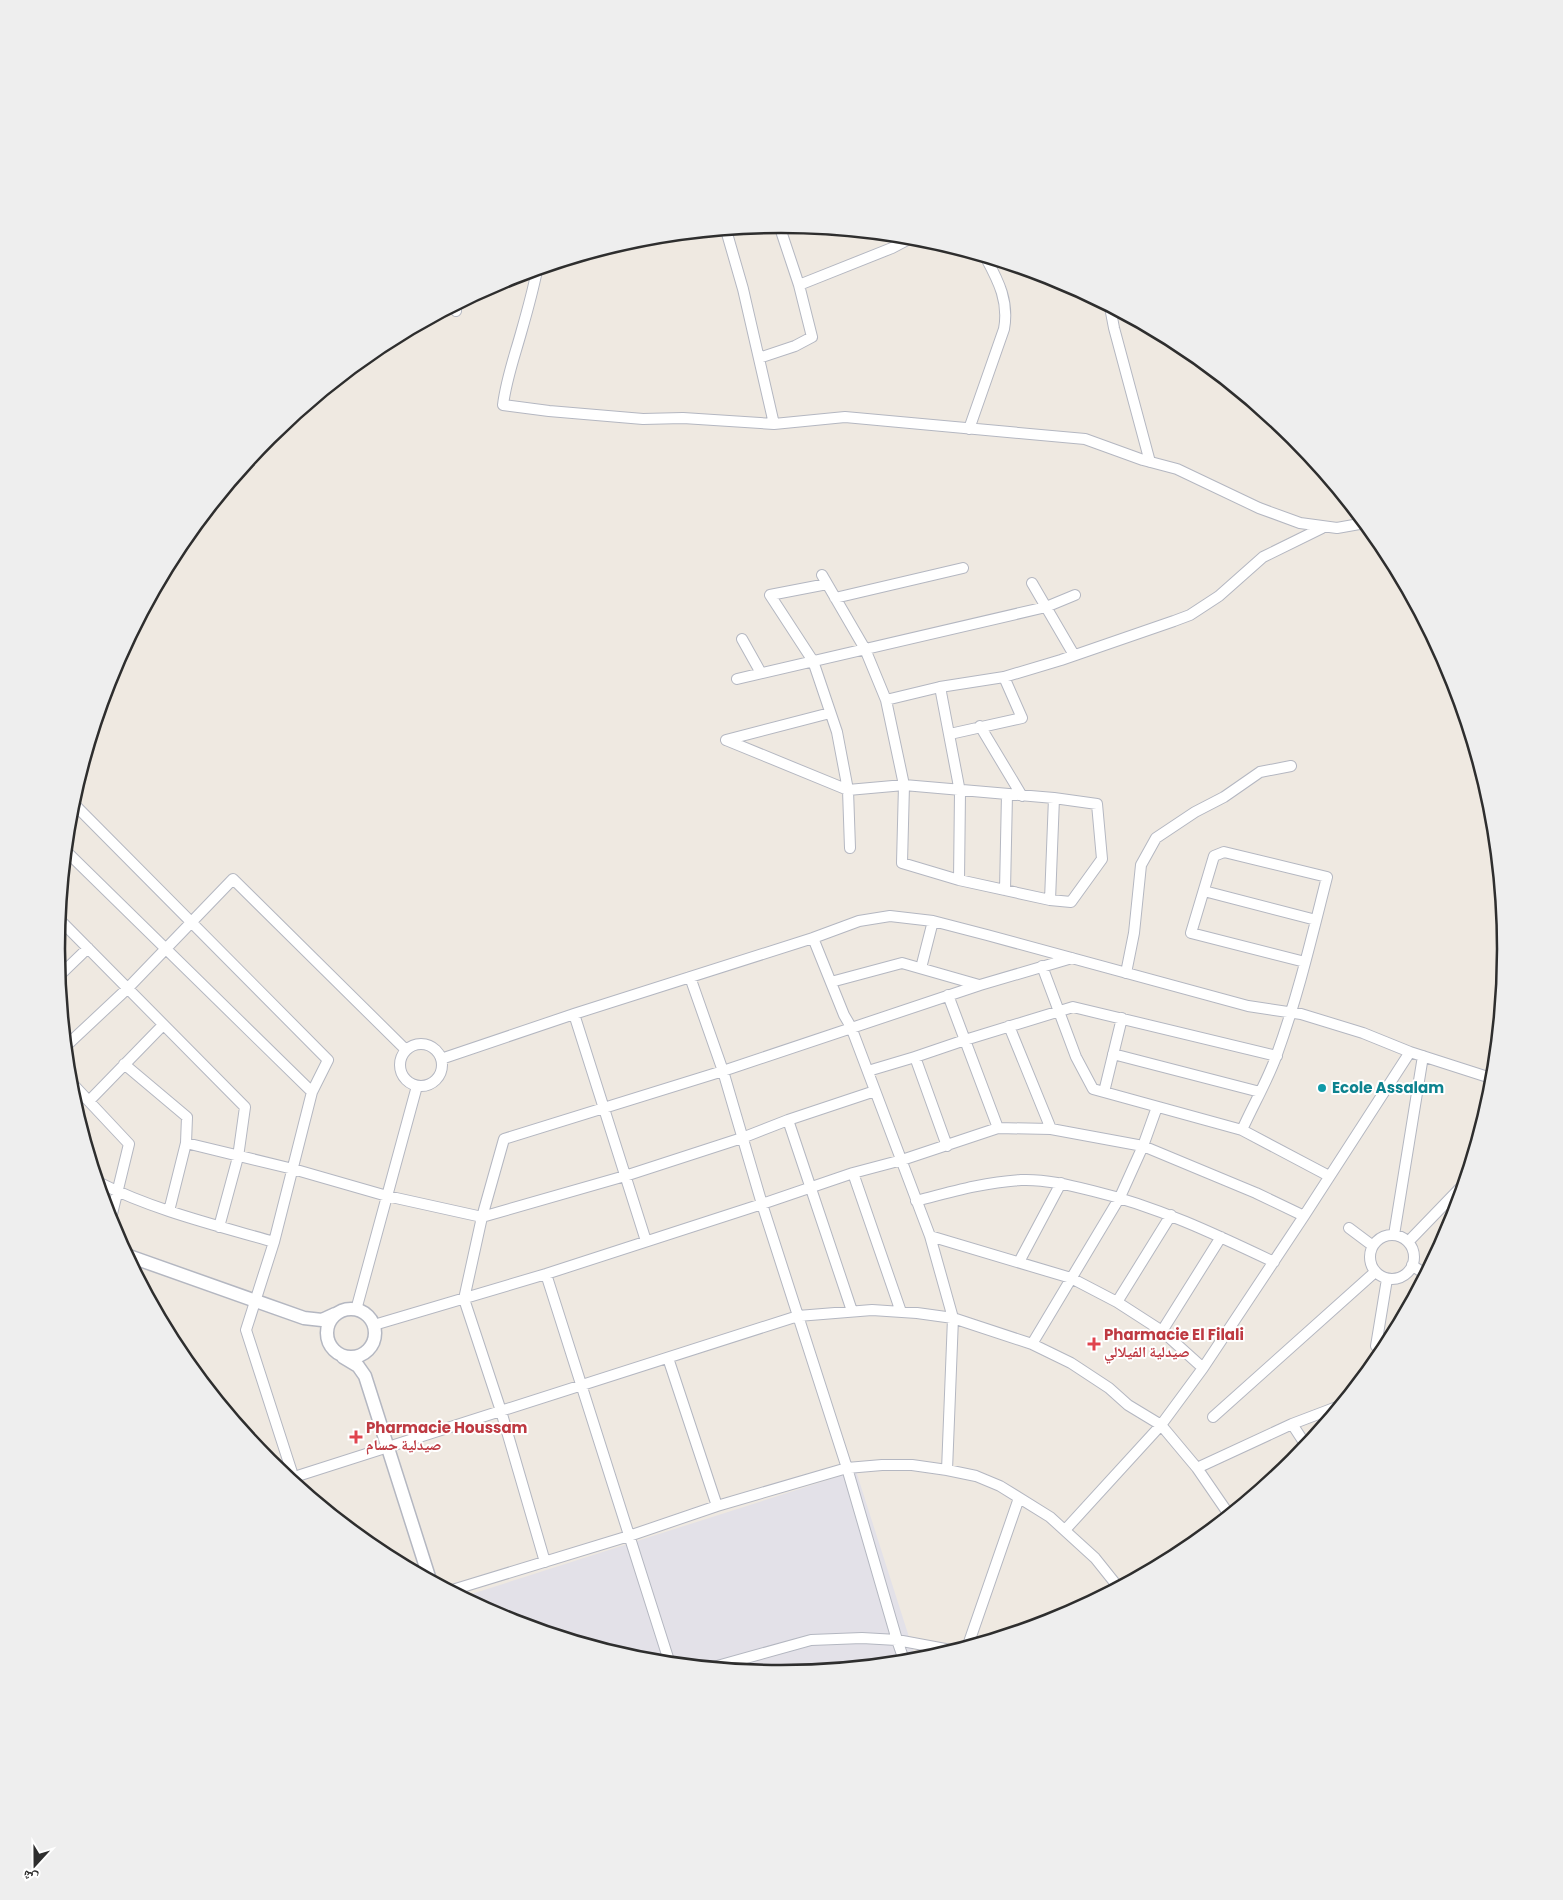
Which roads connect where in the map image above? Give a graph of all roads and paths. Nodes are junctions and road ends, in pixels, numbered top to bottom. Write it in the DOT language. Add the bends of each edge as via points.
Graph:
graph roads {
  1 [pos="781,233"];
  2 [pos="728,236"];
  3 [pos="900,244"];
  4 [pos="989,265"];
  5 [pos="536,278"];
  6 [pos="799,285"];
  7 [pos="1111,314"];
  8 [pos="759,358"];
  9 [pos="774,424"];
  10 [pos="969,430"];
  11 [pos="1150,462"];
  12 [pos="1358,525"];
  13 [pos="1323,527"];
  14 [pos="963,568"];
  15 [pos="1032,583"];
  16 [pos="1075,595"];
  17 [pos="835,598"];
  18 [pos="1046,607"];
  19 [pos="742,639"];
  20 [pos="865,649"];
  21 [pos="1074,655"];
  22 [pos="813,661"];
  23 [pos="761,673"];
  24 [pos="1004,677"];
  25 [pos="737,679"];
  26 [pos="940,688"];
  27 [pos="886,700"];
  28 [pos="830,712"];
  29 [pos="980,726"];
  30 [pos="950,734"];
  31 [pos="1291,766"];
  32 [pos="904,784"];
  33 [pos="848,790"];
  34 [pos="960,790"];
  35 [pos="1007,794"];
  36 [pos="1022,796"];
  37 [pos="1054,798"];
  38 [pos="79,809"];
  39 [pos="850,848"];
  40 [pos="71,856"];
  41 [pos="958,880"];
  42 [pos="1005,890"];
  43 [pos="1204,891"];
  44 [pos="1050,900"];
  45 [pos="1316,920"];
  46 [pos="932,921"];
  47 [pos="192,922"];
  48 [pos="66,926"];
  49 [pos="814,938"];
  50 [pos="88,948"];
  51 [pos="165,948"];
  52 [pos="1073,958"];
  53 [pos="1305,962"];
  54 [pos="1042,966"];
  55 [pos="921,968"];
  56 [pos="66,969"];
  57 [pos="1126,973"];
  58 [pos="690,977"];
  59 [pos="831,982"];
  60 [pos="980,985"];
  61 [pos="128,988"];
  62 [pos="948,995"];
  63 [pos="1058,1010"];
  64 [pos="1291,1012"];
  65 [pos="574,1014"];
  66 [pos="1122,1018"];
  67 [pos="163,1025"];
  68 [pos="1009,1026"];
  69 [pos="851,1028"];
  70 [pos="965,1040"];
  71 [pos="71,1042"];
  72 [pos="406,1050"];
  73 [pos="1410,1052"];
  74 [pos="1113,1054"];
  75 [pos="1277,1056"];
  76 [pos="1423,1056"];
  77 [pos="915,1057"];
  78 [pos="441,1059"];
  79 [pos="124,1064"];
  80 [pos="723,1071"];
  81 [pos="868,1071"];
  82 [pos="1486,1077"];
  83 [pos="417,1086"];
  84 [pos="875,1090"];
  85 [pos="79,1091"];
  86 [pos="312,1092"];
  87 [pos="1104,1092"];
  88 [pos="1260,1092"];
  89 [pos="89,1101"];
  90 [pos="1157,1107"];
  91 [pos="604,1109"];
  92 [pos="788,1120"];
  93 [pos="998,1128"];
  94 [pos="1051,1129"];
  95 [pos="1242,1130"];
  96 [pos="742,1138"];
  97 [pos="186,1143"];
  98 [pos="947,1146"];
  99 [pos="1143,1146"];
  100 [pos="238,1157"];
  101 [pos="902,1160"];
  102 [pos="293,1169"];
  103 [pos="853,1173"];
  104 [pos="625,1176"];
  105 [pos="1329,1176"];
  106 [pos="1061,1183"];
  107 [pos="105,1186"];
  108 [pos="812,1186"];
  109 [pos="118,1192"];
  110 [pos="1455,1194"];
  111 [pos="387,1196"];
  112 [pos="1120,1197"];
  113 [pos="916,1201"];
  114 [pos="762,1204"];
  115 [pos="114,1208"];
  116 [pos="169,1211"];
  117 [pos="1170,1215"];
  118 [pos="1304,1216"];
  119 [pos="482,1217"];
  120 [pos="219,1227"];
  121 [pos="1349,1228"];
  122 [pos="930,1236"];
  123 [pos="1394,1236"];
  124 [pos="1221,1237"];
  125 [pos="646,1241"];
  126 [pos="274,1242"];
  127 [pos="1408,1242"];
  128 [pos="1373,1246"];
  129 [pos="135,1258"];
  130 [pos="1019,1262"];
  131 [pos="1274,1262"];
  132 [pos="1412,1265"];
  133 [pos="1374,1272"];
  134 [pos="1421,1272"];
  135 [pos="546,1274"];
  136 [pos="1072,1278"];
  137 [pos="1387,1279"];
  138 [pos="464,1299"];
  139 [pos="255,1301"];
  140 [pos="1117,1302"];
  141 [pos="356,1310"];
  142 [pos="852,1311"];
  143 [pos="900,1312"];
  144 [pos="335,1314"];
  145 [pos="798,1316"];
  146 [pos="304,1318"];
  147 [pos="953,1318"];
  148 [pos="374,1325"];
  149 [pos="1162,1331"];
  150 [pos="327,1339"];
  151 [pos="1032,1344"];
  152 [pos="1376,1346"];
  153 [pos="371,1348"];
  154 [pos="343,1356"];
  155 [pos="668,1358"];
  156 [pos="1203,1368"];
  157 [pos="365,1376"];
  158 [pos="581,1384"];
  159 [pos="1331,1409"];
  160 [pos="500,1410"];
  161 [pos="1213,1417"];
  162 [pos="1292,1424"];
  163 [pos="1161,1426"];
  164 [pos="1303,1441"];
  165 [pos="387,1447"];
  166 [pos="847,1468"];
  167 [pos="1197,1468"];
  168 [pos="947,1470"];
  169 [pos="290,1471"];
  170 [pos="298,1479"];
  171 [pos="1020,1498"];
  172 [pos="717,1506"];
  173 [pos="1227,1511"];
  174 [pos="1066,1530"];
  175 [pos="629,1536"];
  176 [pos="546,1562"];
  177 [pos="428,1574"];
  178 [pos="1116,1584"];
  179 [pos="457,1589"];
  180 [pos="897,1640"];
  181 [pos="969,1641"];
  182 [pos="941,1648"];
  183 [pos="903,1656"];
  184 [pos="668,1657"];
  185 [pos="725,1664"];
  1 -- 6 [label="street"];
  2 -- 8 [label="street"];
  3 -- 6 [label="street"];
  4 -- 10 [label="street" via="1004,296 1006,318"];
  5 -- 9 [label="street" via="508,373 503,405 633,418"];
  6 -- 8 [label="street" via="812,337"];
  7 -- 11 [label="street"];
  8 -- 9 [label="street"];
  9 -- 10 [label="street" via="845,417"];
  10 -- 11 [label="street" via="1085,439"];
  11 -- 13 [label="street" via="1177,468 1276,515"];
  12 -- 13 [label="street"];
  13 -- 21 [label="street" via="1263,557 1219,596 1190,614"];
  14 -- 17 [label="street"];
  15 -- 18 [label="street"];
  16 -- 18 [label="street"];
  17 -- 20 [label="street"];
  17 -- 22 [label="street" via="824,580 770,595"];
  18 -- 20 [label="street"];
  18 -- 21 [label="street"];
  19 -- 23 [label="street"];
  20 -- 22 [label="street"];
  20 -- 27 [label="street"];
  21 -- 24 [label="street"];
  22 -- 23 [label="street"];
  22 -- 28 [label="street"];
  23 -- 25 [label="street"];
  24 -- 26 [label="street"];
  24 -- 29 [label="street" via="1022,718"];
  26 -- 27 [label="street"];
  26 -- 30 [label="street"];
  27 -- 32 [label="street"];
  28 -- 33 [label="street"];
  28 -- 33 [label="street" via="726,740"];
  29 -- 30 [label="street"];
  29 -- 36 [label="street"];
  30 -- 34 [label="street"];
  31 -- 57 [label="street" via="1260,772 1156,838 1141,865"];
  32 -- 33 [label="street"];
  32 -- 34 [label="street"];
  32 -- 41 [label="street" via="902,863"];
  33 -- 39 [label="street"];
  34 -- 35 [label="street"];
  34 -- 41 [label="street"];
  35 -- 36 [label="street"];
  35 -- 42 [label="street"];
  36 -- 37 [label="street"];
  37 -- 44 [label="street"];
  37 -- 44 [label="street" via="1097,804 1102,859 1071,902"];
  38 -- 47 [label="street"];
  40 -- 51 [label="street"];
  41 -- 42 [label="street"];
  42 -- 44 [label="street"];
  43 -- 45 [label="street"];
  43 -- 45 [label="street" via="1214,856 1224,852 1327,877"];
  43 -- 53 [label="street" via="1191,933"];
  45 -- 53 [label="street"];
  46 -- 49 [label="street" via="890,916 859,921"];
  46 -- 52 [label="street"];
  46 -- 55 [label="street"];
  47 -- 51 [label="street"];
  47 -- 72 [label="street" via="233,880"];
  47 -- 86 [label="street" via="328,1060"];
  48 -- 50 [label="street"];
  49 -- 58 [label="street"];
  49 -- 59 [label="street"];
  50 -- 56 [label="street"];
  50 -- 61 [label="street"];
  51 -- 61 [label="street"];
  51 -- 86 [label="street"];
  52 -- 54 [label="street"];
  52 -- 57 [label="street"];
  53 -- 64 [label="street"];
  54 -- 60 [label="street"];
  54 -- 63 [label="street"];
  55 -- 59 [label="street" via="902,963"];
  55 -- 60 [label="street"];
  57 -- 64 [label="street" via="1239,1004"];
  58 -- 65 [label="street"];
  58 -- 80 [label="street"];
  59 -- 69 [label="street"];
  60 -- 62 [label="street"];
  61 -- 67 [label="street"];
  61 -- 71 [label="street"];
  62 -- 69 [label="street"];
  62 -- 70 [label="street"];
  63 -- 66 [label="street" via="1073,1006"];
  63 -- 68 [label="street"];
  63 -- 87 [label="street" via="1076,1058 1093,1089"];
  64 -- 73 [label="street" via="1363,1033"];
  64 -- 75 [label="street"];
  65 -- 78 [label="street"];
  65 -- 91 [label="street"];
  66 -- 74 [label="street"];
  66 -- 75 [label="street"];
  67 -- 79 [label="street"];
  67 -- 100 [label="street" via="245,1107"];
  68 -- 70 [label="street"];
  68 -- 94 [label="street"];
  69 -- 80 [label="street"];
  69 -- 81 [label="street"];
  70 -- 77 [label="street"];
  70 -- 93 [label="street"];
  72 -- 78 [label="street" via="426,1044 433,1047"];
  72 -- 83 [label="street" via="400,1068 406,1080"];
  73 -- 76 [label="street"];
  73 -- 105 [label="street"];
  74 -- 87 [label="street"];
  74 -- 88 [label="street"];
  75 -- 88 [label="street"];
  76 -- 82 [label="street"];
  76 -- 123 [label="street"];
  77 -- 81 [label="street"];
  77 -- 98 [label="street"];
  78 -- 83 [label="street" via="441,1073 437,1079"];
  79 -- 89 [label="street"];
  79 -- 97 [label="street" via="187,1117"];
  80 -- 91 [label="street"];
  80 -- 96 [label="street"];
  81 -- 84 [label="street"];
  83 -- 111 [label="street"];
  84 -- 92 [label="street"];
  84 -- 101 [label="street"];
  85 -- 89 [label="street"];
  86 -- 102 [label="street"];
  87 -- 90 [label="street"];
  88 -- 95 [label="street"];
  89 -- 109 [label="street" via="129,1144"];
  90 -- 95 [label="street"];
  90 -- 99 [label="street"];
  91 -- 104 [label="street"];
  91 -- 119 [label="street" via="504,1139"];
  92 -- 96 [label="street"];
  92 -- 108 [label="street"];
  93 -- 94 [label="street"];
  93 -- 98 [label="street"];
  94 -- 99 [label="street"];
  95 -- 105 [label="street"];
  96 -- 104 [label="street"];
  96 -- 114 [label="street"];
  97 -- 100 [label="street"];
  97 -- 116 [label="street"];
  98 -- 101 [label="street"];
  99 -- 112 [label="street"];
  99 -- 118 [label="street"];
  100 -- 102 [label="street"];
  100 -- 120 [label="street"];
  101 -- 103 [label="street"];
  101 -- 113 [label="street"];
  102 -- 111 [label="street"];
  102 -- 126 [label="street"];
  103 -- 108 [label="street"];
  103 -- 143 [label="street"];
  104 -- 119 [label="street"];
  104 -- 125 [label="street"];
  105 -- 118 [label="street"];
  106 -- 112 [label="street"];
  106 -- 113 [label="street" via="1022,1180 975,1186"];
  106 -- 130 [label="street"];
  107 -- 109 [label="street"];
  108 -- 114 [label="street"];
  108 -- 142 [label="street"];
  109 -- 115 [label="street"];
  109 -- 116 [label="street"];
  110 -- 127 [label="street"];
  111 -- 119 [label="street"];
  111 -- 141 [label="street"];
  112 -- 117 [label="street"];
  112 -- 136 [label="street"];
  113 -- 122 [label="street"];
  114 -- 125 [label="street"];
  114 -- 145 [label="street"];
  116 -- 120 [label="street"];
  117 -- 124 [label="street"];
  117 -- 140 [label="street"];
  118 -- 131 [label="street"];
  119 -- 138 [label="street"];
  120 -- 126 [label="street"];
  121 -- 128 [label="street"];
  122 -- 130 [label="street"];
  122 -- 147 [label="street"];
  123 -- 127 [label="street"];
  123 -- 128 [label="street" via="1382,1238"];
  124 -- 131 [label="street"];
  124 -- 149 [label="street"];
  125 -- 135 [label="street"];
  126 -- 139 [label="street"];
  127 -- 132 [label="street" via="1414,1257"];
  128 -- 133 [label="street" via="1369,1259"];
  129 -- 139 [label="street"];
  130 -- 136 [label="street"];
  131 -- 156 [label="street"];
  132 -- 134 [label="street"];
  132 -- 137 [label="street" via="1402,1277"];
  133 -- 137 [label="street"];
  133 -- 161 [label="street"];
  135 -- 138 [label="street"];
  135 -- 158 [label="street"];
  136 -- 140 [label="street"];
  136 -- 151 [label="street"];
  137 -- 152 [label="street"];
  138 -- 148 [label="street"];
  138 -- 160 [label="street"];
  139 -- 146 [label="street"];
  139 -- 169 [label="street" via="246,1330"];
  140 -- 149 [label="street"];
  141 -- 144 [label="street" via="342,1310"];
  141 -- 148 [label="street" via="364,1313"];
  142 -- 143 [label="street"];
  142 -- 145 [label="street"];
  143 -- 147 [label="street"];
  144 -- 146 [label="street" via="322,1320"];
  144 -- 150 [label="street" via="327,1326"];
  145 -- 155 [label="street"];
  145 -- 166 [label="street"];
  146 -- 150 [label="street" via="320,1329"];
  147 -- 151 [label="street"];
  147 -- 168 [label="street"];
  148 -- 153 [label="street"];
  149 -- 156 [label="street"];
  150 -- 154 [label="street" via="333,1350"];
  151 -- 163 [label="street" via="1071,1363"];
  153 -- 154 [label="street" via="358,1357"];
  153 -- 157 [label="street" via="366,1359"];
  154 -- 157 [label="street" via="358,1366"];
  155 -- 158 [label="street"];
  155 -- 172 [label="street"];
  156 -- 163 [label="street"];
  157 -- 165 [label="street"];
  158 -- 160 [label="street"];
  158 -- 175 [label="street"];
  159 -- 162 [label="street"];
  160 -- 165 [label="street"];
  160 -- 176 [label="street"];
  162 -- 164 [label="street"];
  162 -- 167 [label="street"];
  163 -- 167 [label="street"];
  163 -- 174 [label="street"];
  165 -- 170 [label="street"];
  165 -- 177 [label="street"];
  166 -- 168 [label="street" via="905,1465"];
  166 -- 172 [label="street"];
  166 -- 180 [label="street"];
  167 -- 173 [label="street"];
  168 -- 171 [label="street" via="976,1476"];
  171 -- 174 [label="street"];
  171 -- 181 [label="street"];
  172 -- 175 [label="street"];
  174 -- 178 [label="street" via="1096,1558"];
  175 -- 176 [label="street"];
  175 -- 184 [label="street"];
  176 -- 179 [label="street"];
  180 -- 182 [label="street"];
  180 -- 183 [label="street"];
  180 -- 185 [label="street" via="811,1640"];
}
